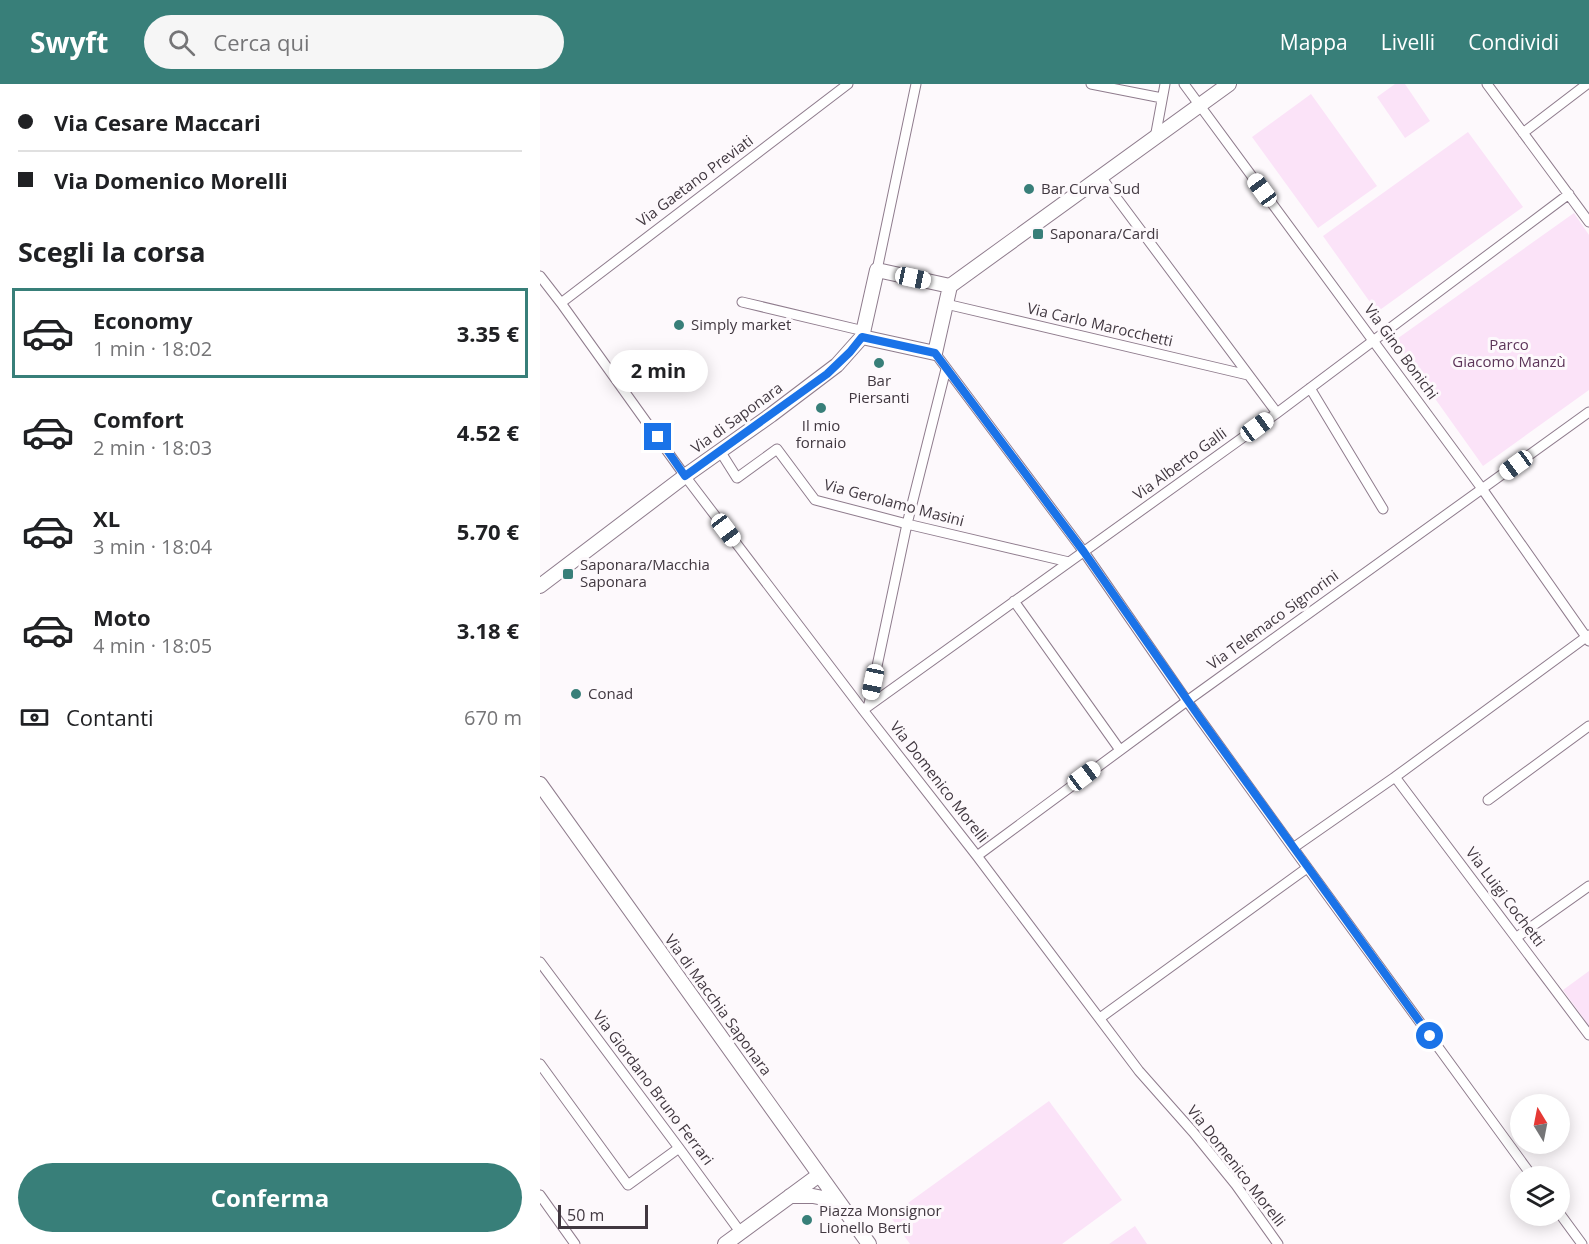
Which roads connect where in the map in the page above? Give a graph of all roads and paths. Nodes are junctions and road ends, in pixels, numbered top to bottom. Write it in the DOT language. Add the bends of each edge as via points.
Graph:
graph roads {
  1 [pos="848,84"];
  2 [pos="916,84"];
  3 [pos="1091,84"];
  4 [pos="1165,84"];
  5 [pos="1184,84"];
  6 [pos="1229,84"];
  7 [pos="1487,84"];
  8 [pos="1587,84"];
  9 [pos="1162,98"];
  10 [pos="1200,105"];
  11 [pos="1523,133"];
  12 [pos="1155,138"];
  13 [pos="1101,177"];
  14 [pos="1569,194"];
  15 [pos="1589,222"];
  16 [pos="877,270"];
  17 [pos="540,276"];
  18 [pos="950,286"];
  19 [pos="742,302"];
  20 [pos="561,303"];
  21 [pos="946,304"];
  22 [pos="863,334"];
  23 [pos="1373,340"];
  24 [pos="935,353"];
  25 [pos="946,369"];
  26 [pos="1248,375"];
  27 [pos="1310,388"];
  28 [pos="1589,412"];
  29 [pos="1276,413"];
  30 [pos="720,451"];
  31 [pos="685,476"];
  32 [pos="1483,490"];
  33 [pos="1383,510"];
  34 [pos="907,524"];
  35 [pos="1084,552"];
  36 [pos="1069,562"];
  37 [pos="540,586"];
  38 [pos="1014,601"];
  39 [pos="1588,638"];
  40 [pos="1187,700"];
  41 [pos="866,707"];
  42 [pos="1589,726"];
  43 [pos="1120,750"];
  44 [pos="1395,777"];
  45 [pos="540,784"];
  46 [pos="1488,800"];
  47 [pos="1293,848"];
  48 [pos="977,856"];
  49 [pos="1307,868"];
  50 [pos="1589,886"];
  51 [pos="1517,937"];
  52 [pos="540,962"];
  53 [pos="544,974"];
  54 [pos="1100,1018"];
  55 [pos="1589,1035"];
  56 [pos="540,1064"];
  57 [pos="679,1148"];
  58 [pos="1525,1166"];
  59 [pos="819,1175"];
  60 [pos="540,1196"];
  61 [pos="790,1196"];
  62 [pos="838,1201"];
  63 [pos="1569,1226"];
  64 [pos="741,1233"];
  65 [pos="865,1241"];
  66 [pos="575,1244"];
  67 [pos="726,1244"];
  68 [pos="1278,1244"];
  69 [pos="1582,1244"];
  1 -- 20 [label="street, Via Gaetano Previati"];
  2 -- 16 [label="street"];
  3 -- 9 [label="street"];
  4 -- 9 [label="street"];
  5 -- 10 [label="street, Via Gino Bonichi"];
  6 -- 10 [label="street"];
  7 -- 11 [label="street"];
  8 -- 11 [label="street"];
  9 -- 12 [label="street"];
  10 -- 12 [label="street"];
  10 -- 23 [label="street, Via Gino Bonichi"];
  11 -- 14 [label="street"];
  12 -- 13 [label="street"];
  13 -- 18 [label="street"];
  13 -- 26 [label="street"];
  14 -- 15 [label="street"];
  14 -- 23 [label="street, Via Alberto Galli"];
  16 -- 18 [label="street"];
  16 -- 22 [label="street"];
  17 -- 20 [label="street, Via Domenico Morelli"];
  18 -- 21 [label="street"];
  19 -- 22 [label="street"];
  20 -- 31 [label="street, Via Domenico Morelli"];
  21 -- 24 [label="street"];
  21 -- 26 [label="street, Via Carlo Marocchetti"];
  22 -- 24 [label="street"];
  22 -- 30 [label="street, Via di Saponara" via="827,374"];
  23 -- 27 [label="street, Via Alberto Galli"];
  23 -- 32 [label="street, Via Gino Bonichi"];
  24 -- 25 [label="street"];
  25 -- 34 [label="street"];
  25 -- 35 [label="street"];
  26 -- 29 [label="street"];
  27 -- 29 [label="street, Via Alberto Galli"];
  27 -- 33 [label="street"];
  28 -- 32 [label="street, Via Telemaco Signorini"];
  29 -- 35 [label="street, Via Alberto Galli"];
  30 -- 31 [label="street, Via di Saponara"];
  30 -- 34 [label="street, Via Gerolamo Masini" via="736,478 777,449 815,500"];
  31 -- 37 [label="street, Via di Saponara"];
  31 -- 41 [label="street, Via Domenico Morelli"];
  32 -- 39 [label="street, Via Gino Bonichi"];
  32 -- 40 [label="street, Via Telemaco Signorini"];
  34 -- 36 [label="street, Via Gerolamo Masini"];
  34 -- 41 [label="street"];
  35 -- 36 [label="street, Via Alberto Galli"];
  35 -- 40 [label="street"];
  36 -- 38 [label="street, Via Alberto Galli"];
  38 -- 41 [label="street, Via Alberto Galli"];
  38 -- 43 [label="street"];
  39 -- 44 [label="street"];
  40 -- 43 [label="street, Via Telemaco Signorini"];
  40 -- 47 [label="street"];
  41 -- 48 [label="street, Via Domenico Morelli"];
  42 -- 46 [label="street"];
  43 -- 48 [label="street, Via Telemaco Signorini"];
  44 -- 47 [label="street"];
  44 -- 51 [label="street, Via Luigi Cochetti"];
  45 -- 59 [label="street, Via di Macchia Saponara"];
  47 -- 49 [label="street"];
  48 -- 54 [label="street, Via Domenico Morelli"];
  49 -- 54 [label="street"];
  49 -- 58 [label="street"];
  50 -- 51 [label="street"];
  51 -- 55 [label="street, Via Luigi Cochetti"];
  52 -- 53 [label="street, Via Giordano Bruno Ferrari"];
  53 -- 57 [label="street, Via Giordano Bruno Ferrari"];
  54 -- 68 [label="street, Via Domenico Morelli" via="1138,1071 1236,1185"];
  56 -- 57 [label="street" via="628,1185"];
  57 -- 64 [label="street, Via Giordano Bruno Ferrari"];
  59 -- 61 [label="street"];
  59 -- 62 [label="street, Via di Macchia Saponara"];
  60 -- 66 [label="street"];
  61 -- 62 [label="street"];
  61 -- 64 [label="street"];
  62 -- 65 [label="street, Via di Macchia Saponara"];
  63 -- 69 [label="street"];
  64 -- 67 [label="street"];
}
